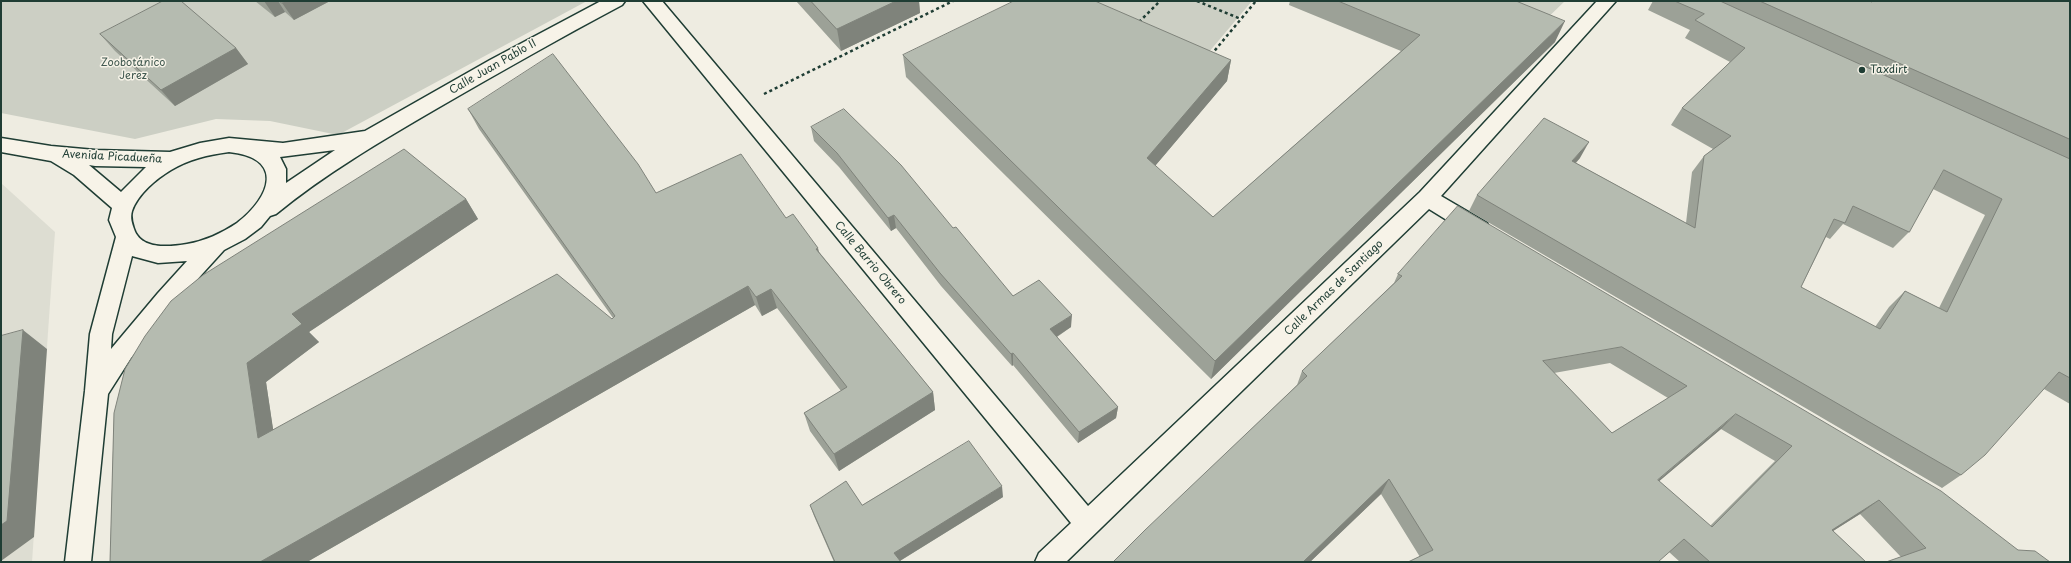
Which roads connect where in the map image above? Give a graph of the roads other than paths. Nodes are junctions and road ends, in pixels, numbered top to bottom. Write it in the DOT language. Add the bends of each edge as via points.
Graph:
graph roads {
  1 [pos="616,1"];
  2 [pos="652,1"];
  3 [pos="1607,1"];
  4 [pos="372,136"];
  5 [pos="1,145"];
  6 [pos="246,146"];
  7 [pos="51,154"];
  8 [pos="172,160"];
  9 [pos="1427,198"];
  10 [pos="124,206"];
  11 [pos="260,215"];
  12 [pos="126,238"];
  13 [pos="1495,239"];
  14 [pos="218,243"];
  15 [pos="98,391"];
  16 [pos="1088,525"];
  17 [pos="78,562"];
  18 [pos="1048,562"];
  1 -- 4 [label="street, Calle Juan Pablo II" via="537,42"];
  2 -- 16 [label="street, Calle Barrio Obrero"];
  3 -- 9 [label="street, Calle Armas de Santiago"];
  4 -- 6 [label="street, Calle Juan Pablo II" via="283,150"];
  4 -- 11 [label="street, Calle Juan Pablo II" via="291,189"];
  5 -- 7 [label="street, Avenida Picadueña"];
  6 -- 8 [label="street" via="207,148"];
  6 -- 11 [label="street" via="262,153 274,164 277,182 272,198"];
  7 -- 8 [label="street, Avenida Picadueña"];
  7 -- 10 [label="street, Avenida Picadueña" via="81,170"];
  8 -- 10 [label="street" via="138,184"];
  9 -- 13 [label="street"];
  9 -- 16 [label="street, Calle Armas de Santiago"];
  10 -- 12 [label="street" via="120,220"];
  11 -- 14 [label="street" via="245,229"];
  12 -- 14 [label="street" via="139,250 160,255 190,253"];
  12 -- 15 [label="street" via="101,334"];
  14 -- 15 [label="street" via="166,299 123,351"];
  15 -- 17 [label="street"];
  16 -- 18 [label="street, Calle Armas de Santiago"];
}
